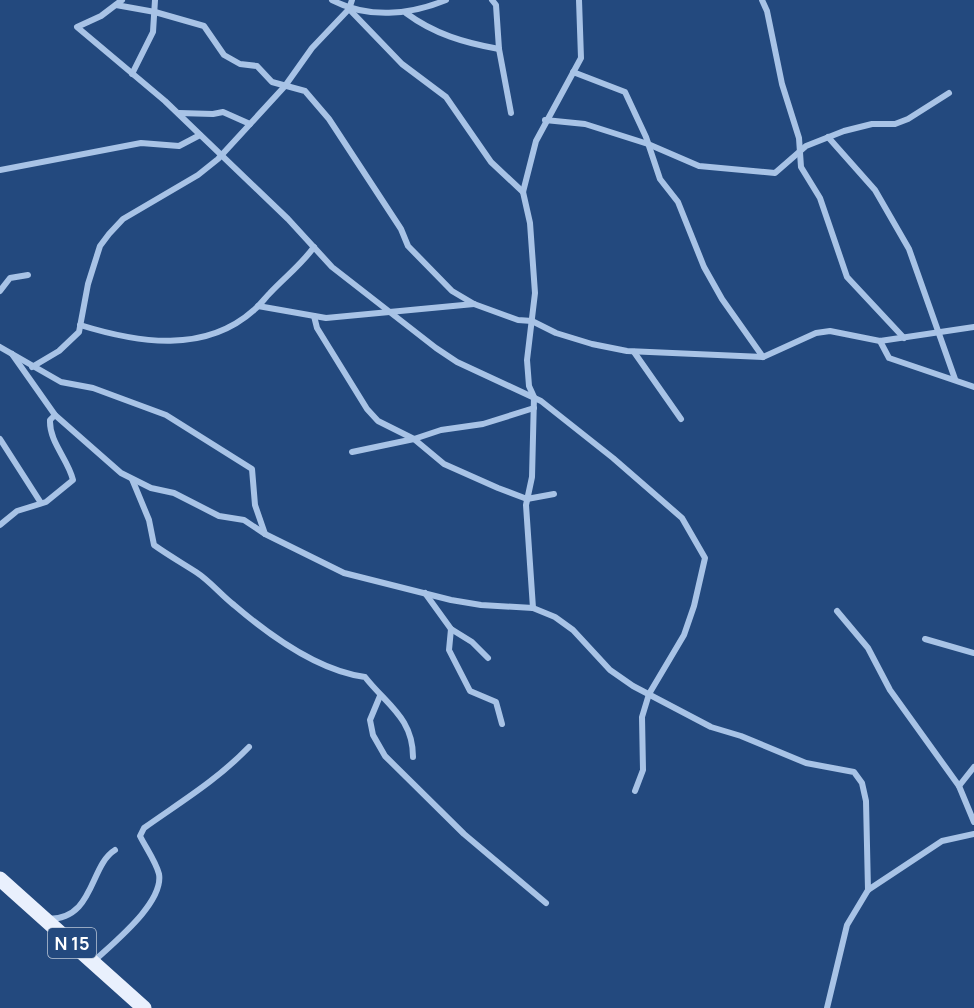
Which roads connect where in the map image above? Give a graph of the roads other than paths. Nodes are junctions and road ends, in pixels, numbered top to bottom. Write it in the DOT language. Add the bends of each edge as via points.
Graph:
graph roads {
  1 [pos="122,0"];
  2 [pos="155,0"];
  3 [pos="332,0"];
  4 [pos="352,0"];
  5 [pos="446,0"];
  6 [pos="492,0"];
  7 [pos="579,0"];
  8 [pos="762,0"];
  9 [pos="116,5"];
  10 [pos="349,9"];
  11 [pos="155,12"];
  12 [pos="405,13"];
  13 [pos="499,49"];
  14 [pos="573,72"];
  15 [pos="132,74"];
  16 [pos="285,86"];
  17 [pos="949,93"];
  18 [pos="511,113"];
  19 [pos="178,114"];
  20 [pos="545,120"];
  21 [pos="250,124"];
  22 [pos="200,135"];
  23 [pos="828,137"];
  24 [pos="648,144"];
  25 [pos="799,153"];
  26 [pos="221,156"];
  27 [pos="0,170"];
  28 [pos="523,192"];
  29 [pos="314,247"];
  30 [pos="28,274"];
  31 [pos="0,291"];
  32 [pos="474,304"];
  33 [pos="258,306"];
  34 [pos="388,312"];
  35 [pos="314,316"];
  36 [pos="532,321"];
  37 [pos="80,325"];
  38 [pos="974,327"];
  39 [pos="939,333"];
  40 [pos="904,338"];
  41 [pos="880,341"];
  42 [pos="0,347"];
  43 [pos="634,352"];
  44 [pos="12,354"];
  45 [pos="763,357"];
  46 [pos="32,367"];
  47 [pos="955,379"];
  48 [pos="974,387"];
  49 [pos="534,398"];
  50 [pos="534,408"];
  51 [pos="55,415"];
  52 [pos="681,419"];
  53 [pos="0,439"];
  54 [pos="414,439"];
  55 [pos="352,452"];
  56 [pos="132,478"];
  57 [pos="554,494"];
  58 [pos="527,499"];
  59 [pos="41,503"];
  60 [pos="0,525"];
  61 [pos="264,534"];
  62 [pos="425,593"];
  63 [pos="533,608"];
  64 [pos="837,611"];
  65 [pos="451,629"];
  66 [pos="925,639"];
  67 [pos="974,653"];
  68 [pos="488,658"];
  69 [pos="649,694"];
  70 [pos="380,696"];
  71 [pos="502,724"];
  72 [pos="249,747"];
  73 [pos="413,758"];
  74 [pos="974,767"];
  75 [pos="959,786"];
  76 [pos="635,791"];
  77 [pos="974,822"];
  78 [pos="974,834"];
  79 [pos="115,850"];
  80 [pos="0,879"];
  81 [pos="868,890"];
  82 [pos="546,903"];
  83 [pos="45,919"];
  84 [pos="93,962"];
  85 [pos="144,1008"];
  86 [pos="827,1008"];
  1 -- 9 [label="street"];
  2 -- 11 [label="street"];
  3 -- 10 [label="street"];
  4 -- 10 [label="street"];
  5 -- 12 [label="street"];
  6 -- 13 [label="street" via="496,5"];
  7 -- 14 [label="street" via="581,58"];
  8 -- 25 [label="street" via="799,138"];
  9 -- 11 [label="street"];
  9 -- 15 [label="street" via="77,27"];
  10 -- 12 [label="street"];
  10 -- 16 [label="street" via="312,48"];
  10 -- 28 [label="street" via="402,64 446,97 491,162"];
  11 -- 15 [label="street" via="153,32"];
  11 -- 16 [label="street" via="204,26 224,55 240,64 257,66 272,82"];
  12 -- 13 [label="street" via="449,36"];
  13 -- 18 [label="street"];
  14 -- 20 [label="street"];
  14 -- 24 [label="street" via="625,92"];
  15 -- 19 [label="street"];
  16 -- 21 [label="street"];
  16 -- 32 [label="street" via="305,91 329,119 401,229 408,246 452,291"];
  17 -- 23 [label="street" via="901,121 872,124"];
  19 -- 21 [label="street" via="223,112"];
  19 -- 22 [label="street"];
  20 -- 24 [label="street" via="585,124"];
  20 -- 28 [label="street" via="526,171"];
  21 -- 26 [label="street"];
  22 -- 26 [label="street"];
  22 -- 27 [label="street" via="179,146 141,143"];
  23 -- 25 [label="street"];
  23 -- 39 [label="street" via="875,190 890,214 909,249"];
  24 -- 25 [label="street" via="699,166 775,173"];
  24 -- 45 [label="street" via="660,179 686,217 704,267"];
  25 -- 40 [label="street" via="801,167 829,220 847,277"];
  26 -- 29 [label="street"];
  26 -- 37 [label="street" via="198,175 123,219 110,234 100,246"];
  28 -- 36 [label="street" via="531,223 535,293"];
  29 -- 33 [label="street"];
  29 -- 34 [label="street" via="332,267"];
  30 -- 31 [label="street" via="10,278"];
  32 -- 34 [label="street"];
  32 -- 36 [label="street"];
  33 -- 35 [label="street"];
  33 -- 37 [label="street" via="232,324 184,342 115,336"];
  34 -- 35 [label="street" via="335,318"];
  34 -- 49 [label="street" via="457,362"];
  35 -- 54 [label="street" via="317,328 367,409 378,421"];
  36 -- 43 [label="street" via="592,344"];
  36 -- 49 [label="street" via="527,360"];
  37 -- 46 [label="street" via="71,341"];
  38 -- 39 [label="street"];
  39 -- 40 [label="street"];
  39 -- 47 [label="street"];
  40 -- 41 [label="street"];
  41 -- 45 [label="street" via="816,333"];
  41 -- 47 [label="street" via="889,357"];
  42 -- 44 [label="street"];
  43 -- 45 [label="street"];
  43 -- 52 [label="street"];
  44 -- 46 [label="street"];
  44 -- 51 [label="street"];
  46 -- 61 [label="street" via="61,382 93,388 166,416 252,469 255,505"];
  47 -- 48 [label="street"];
  49 -- 50 [label="street"];
  49 -- 69 [label="street" via="614,458 682,518 705,558 684,635"];
  50 -- 54 [label="street"];
  50 -- 58 [label="street" via="532,477"];
  51 -- 56 [label="street" via="121,473"];
  51 -- 59 [label="street" via="50,420 50,429 73,480"];
  53 -- 59 [label="street"];
  54 -- 55 [label="street"];
  54 -- 58 [label="street" via="444,464"];
  56 -- 61 [label="street" via="159,492 174,493 219,516 244,520"];
  56 -- 70 [label="street" via="149,520 154,545 196,572 260,626 318,664 344,674 365,676"];
  57 -- 58 [label="street"];
  58 -- 63 [label="street"];
  59 -- 60 [label="street" via="17,511"];
  61 -- 62 [label="street" via="344,573"];
  62 -- 63 [label="street" via="481,605"];
  62 -- 65 [label="street"];
  63 -- 69 [label="street" via="564,624 610,670"];
  64 -- 75 [label="street" via="868,648 890,690"];
  65 -- 68 [label="street"];
  65 -- 71 [label="street" via="449,650 470,691 495,702"];
  66 -- 67 [label="street"];
  69 -- 76 [label="street" via="642,717 643,770"];
  69 -- 81 [label="street" via="711,727 806,763 854,772 862,783 866,801"];
  70 -- 73 [label="street" via="403,718 411,733"];
  70 -- 82 [label="street" via="370,720 384,756 464,834"];
  72 -- 84 [label="street" via="210,784 144,828 140,836 159,873 154,899"];
  74 -- 75 [label="street"];
  75 -- 77 [label="street"];
  78 -- 81 [label="street" via="942,841"];
  79 -- 83 [label="street" via="108,854 89,896 59,919"];
  80 -- 83 [label="main road, N 15"];
  81 -- 86 [label="street" via="848,925"];
  83 -- 84 [label="main road, N 15"];
  84 -- 85 [label="main road, N 15"];
}
